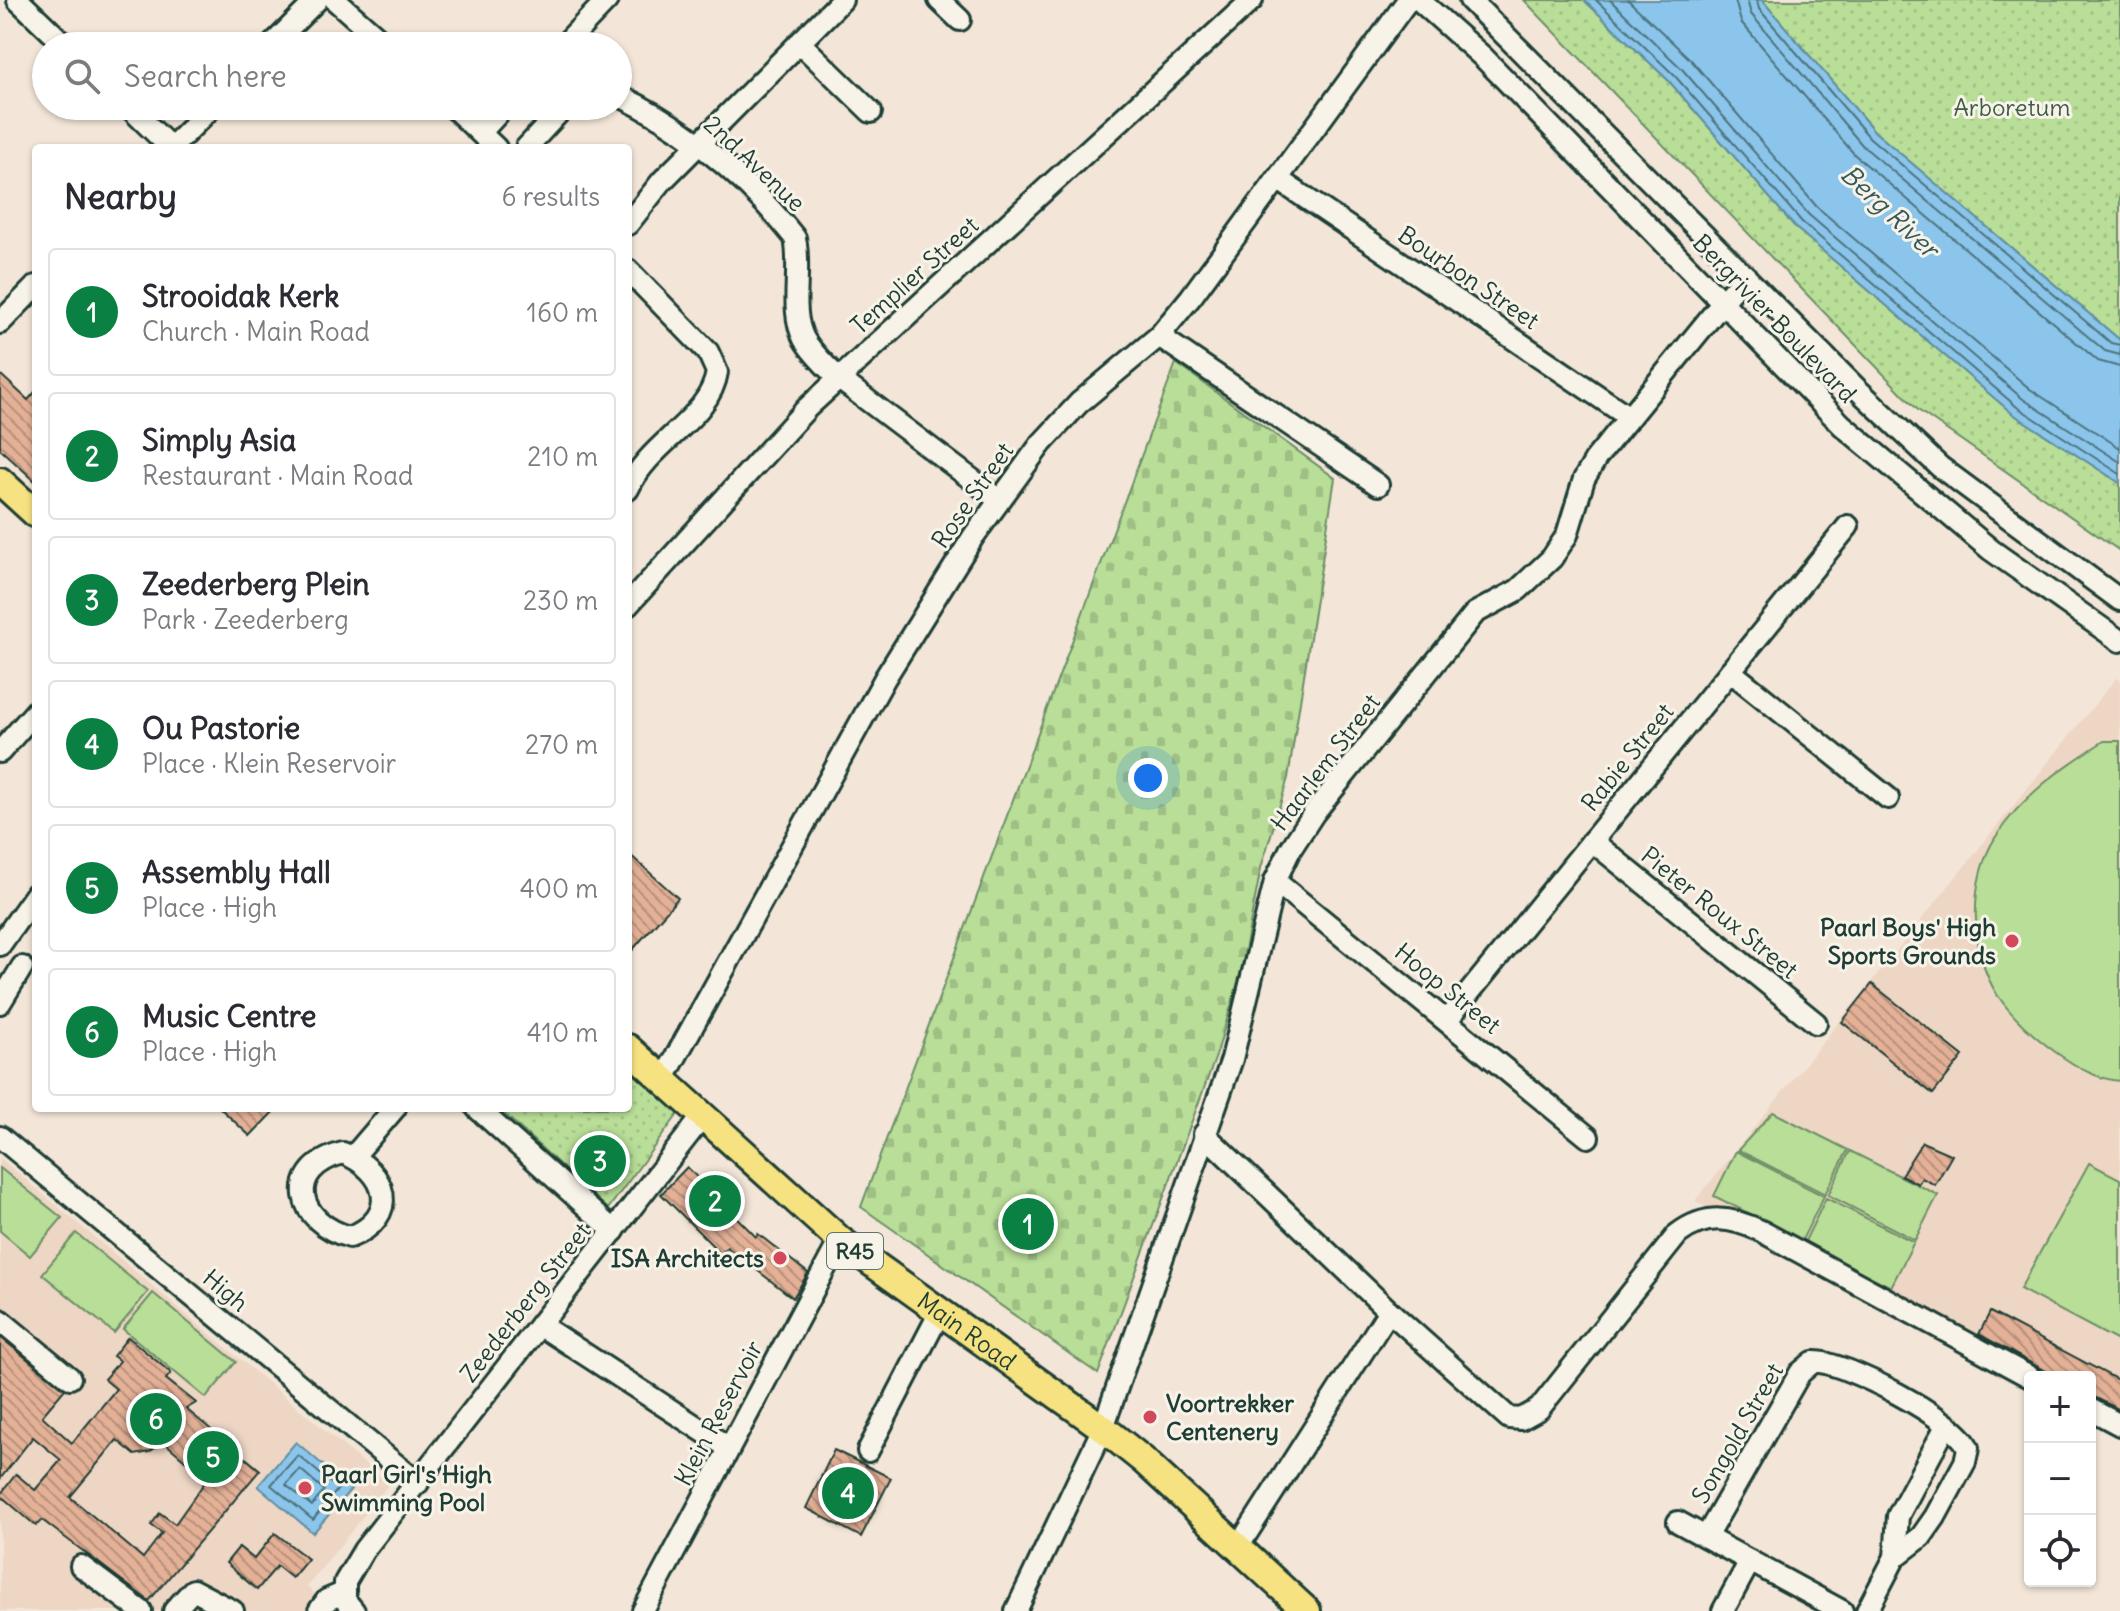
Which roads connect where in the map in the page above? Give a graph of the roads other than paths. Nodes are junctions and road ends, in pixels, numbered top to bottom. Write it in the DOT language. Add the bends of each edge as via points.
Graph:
graph roads {
  1 [pos="18,0"];
  2 [pos="317,0"];
  3 [pos="335,0"];
  4 [pos="607,0"];
  5 [pos="842,0"];
  6 [pos="939,0"];
  7 [pos="1252,0"];
  8 [pos="1408,0"];
  9 [pos="1419,0"];
  10 [pos="1470,0"];
  11 [pos="960,20"];
  12 [pos="51,32"];
  13 [pos="285,32"];
  14 [pos="371,32"];
  15 [pos="576,32"];
  16 [pos="800,43"];
  17 [pos="632,102"];
  18 [pos="871,112"];
  19 [pos="142,120"];
  20 [pos="199,120"];
  21 [pos="468,120"];
  22 [pos="492,120"];
  23 [pos="552,120"];
  24 [pos="481,132"];
  25 [pos="702,143"];
  26 [pos="167,144"];
  27 [pos="175,144"];
  28 [pos="492,144"];
  29 [pos="530,144"];
  30 [pos="1279,180"];
  31 [pos="632,219"];
  32 [pos="632,274"];
  33 [pos="1745,275"];
  34 [pos="32,290"];
  35 [pos="1721,301"];
  36 [pos="0,323"];
  37 [pos="1159,336"];
  38 [pos="838,378"];
  39 [pos="1629,417"];
  40 [pos="1,483"];
  41 [pos="632,483"];
  42 [pos="1378,485"];
  43 [pos="999,500"];
  44 [pos="32,506"];
  45 [pos="1848,526"];
  46 [pos="2120,600"];
  47 [pos="632,601"];
  48 [pos="2120,641"];
  49 [pos="1730,671"];
  50 [pos="32,716"];
  51 [pos="0,752"];
  52 [pos="1888,798"];
  53 [pos="1592,841"];
  54 [pos="1275,881"];
  55 [pos="32,900"];
  56 [pos="0,945"];
  57 [pos="0,963"];
  58 [pos="29,968"];
  59 [pos="0,1003"];
  60 [pos="1447,1020"];
  61 [pos="1816,1023"];
  62 [pos="632,1052"];
  63 [pos="663,1080"];
  64 [pos="392,1112"];
  65 [pos="481,1112"];
  66 [pos="703,1116"];
  67 [pos="1204,1134"];
  68 [pos="0,1137"];
  69 [pos="1588,1137"];
  70 [pos="353,1157"];
  71 [pos="614,1231"];
  72 [pos="840,1240"];
  73 [pos="1389,1311"];
  74 [pos="940,1312"];
  75 [pos="0,1320"];
  76 [pos="540,1325"];
  77 [pos="2024,1374"];
  78 [pos="70,1378"];
  79 [pos="2096,1412"];
  80 [pos="2120,1425"];
  81 [pos="1946,1426"];
  82 [pos="1103,1428"];
  83 [pos="729,1448"];
  84 [pos="868,1451"];
  85 [pos="418,1483"];
  86 [pos="1678,1522"];
  87 [pos="1706,1537"];
  88 [pos="1238,1547"];
  89 [pos="1895,1557"];
  90 [pos="1750,1561"];
  91 [pos="81,1566"];
  92 [pos="349,1602"];
  93 [pos="141,1611"];
  94 [pos="174,1611"];
  95 [pos="233,1611"];
  96 [pos="319,1611"];
  97 [pos="643,1611"];
  98 [pos="1016,1611"];
  99 [pos="1307,1611"];
  100 [pos="1723,1611"];
  101 [pos="1842,1611"];
  102 [pos="1867,1611"];
  1 -- 12 [label="street"];
  2 -- 13 [label="street"];
  3 -- 14 [label="street"];
  4 -- 15 [label="street"];
  5 -- 16 [label="street"];
  6 -- 11 [label="street"];
  7 -- 38 [label="street, Templier Street"];
  8 -- 30 [label="street, Rose Street"];
  9 -- 35 [label="street, Bergrivier Boulevard" via="1483,57"];
  10 -- 33 [label="street, Bergrivier Boulevard"];
  16 -- 18 [label="street"];
  16 -- 25 [label="street"];
  17 -- 25 [label="street, 2nd Avenue"];
  19 -- 26 [label="street"];
  20 -- 27 [label="street"];
  21 -- 24 [label="street"];
  22 -- 24 [label="street"];
  23 -- 29 [label="street"];
  24 -- 28 [label="street"];
  25 -- 31 [label="street"];
  25 -- 38 [label="street, 2nd Avenue" via="795,238 798,318 805,340"];
  30 -- 37 [label="street, Rose Street"];
  30 -- 39 [label="street, Bourbon Street"];
  32 -- 41 [label="street" via="708,352 717,372 708,399 652,451"];
  33 -- 35 [label="street, Haarlem Street"];
  33 -- 46 [label="street, Bergrivier Boulevard" via="1940,467"];
  34 -- 36 [label="street"];
  35 -- 39 [label="street, Haarlem Street"];
  35 -- 48 [label="street, Bergrivier Boulevard" via="1842,425 1918,491 2052,596"];
  37 -- 42 [label="street"];
  37 -- 43 [label="street, Rose Street" via="1079,403"];
  38 -- 43 [label="street, 2nd Avenue"];
  38 -- 47 [label="street, Templier Street"];
  39 -- 54 [label="street, Haarlem Street" via="1584,479 1567,535 1552,558 1526,584 1475,613 1314,813"];
  40 -- 44 [label="main road"];
  43 -- 63 [label="street, Rose Street" via="885,678"];
  45 -- 49 [label="street, Rabie Street"];
  49 -- 52 [label="street"];
  49 -- 53 [label="street, Rabie Street"];
  50 -- 51 [label="street"];
  53 -- 60 [label="street, Rabie Street"];
  53 -- 61 [label="street, Pieter Roux Street"];
  54 -- 60 [label="street, Hoop Street"];
  54 -- 67 [label="street, Haarlem Street" via="1232,1059"];
  55 -- 56 [label="street"];
  57 -- 58 [label="street"];
  58 -- 59 [label="street"];
  60 -- 69 [label="street, Hoop Street"];
  62 -- 63 [label="main road, Main Road / R45"];
  63 -- 66 [label="main road, Main Road / R45"];
  64 -- 70 [label="street"];
  65 -- 71 [label="street"];
  66 -- 71 [label="street, Zeederberg Street"];
  66 -- 72 [label="main road, Main Road / R45"];
  67 -- 73 [label="street"];
  67 -- 82 [label="street, Haarlem Street"];
  68 -- 85 [label="street, High"];
  71 -- 76 [label="street, Zeederberg Street"];
  72 -- 74 [label="main road, Main Road / R45"];
  72 -- 83 [label="street, Klein Reservoir"];
  73 -- 77 [label="street" via="1501,1413 1521,1419 1539,1409 1678,1234 1719,1217 1761,1231"];
  73 -- 88 [label="street"];
  74 -- 82 [label="main road, Main Road / R45"];
  74 -- 84 [label="street"];
  75 -- 78 [label="street"];
  76 -- 83 [label="street"];
  76 -- 85 [label="street, Zeederberg Street"];
  79 -- 80 [label="street"];
  81 -- 87 [label="street, Songold Street" via="1884,1387 1828,1361 1813,1362 1783,1399"];
  81 -- 89 [label="street, Songold Street" via="1898,1516"];
  81 -- 89 [label="street, Songold Street" via="1965,1442 1965,1462 1927,1530"];
  82 -- 88 [label="main road, Main Road / R45"];
  82 -- 98 [label="street, Haarlem Street"];
  83 -- 97 [label="street, Klein Reservoir"];
  85 -- 92 [label="street, Zeederberg Street" via="359,1557 345,1582"];
  86 -- 87 [label="street"];
  87 -- 90 [label="street"];
  88 -- 99 [label="main road, Main Road / R45"];
  89 -- 102 [label="street, Songold Street"];
  90 -- 100 [label="street"];
  90 -- 101 [label="street"];
  91 -- 93 [label="street"];
  92 -- 96 [label="street" via="327,1600"];
  94 -- 95 [label="street" via="193,1590"];
}
